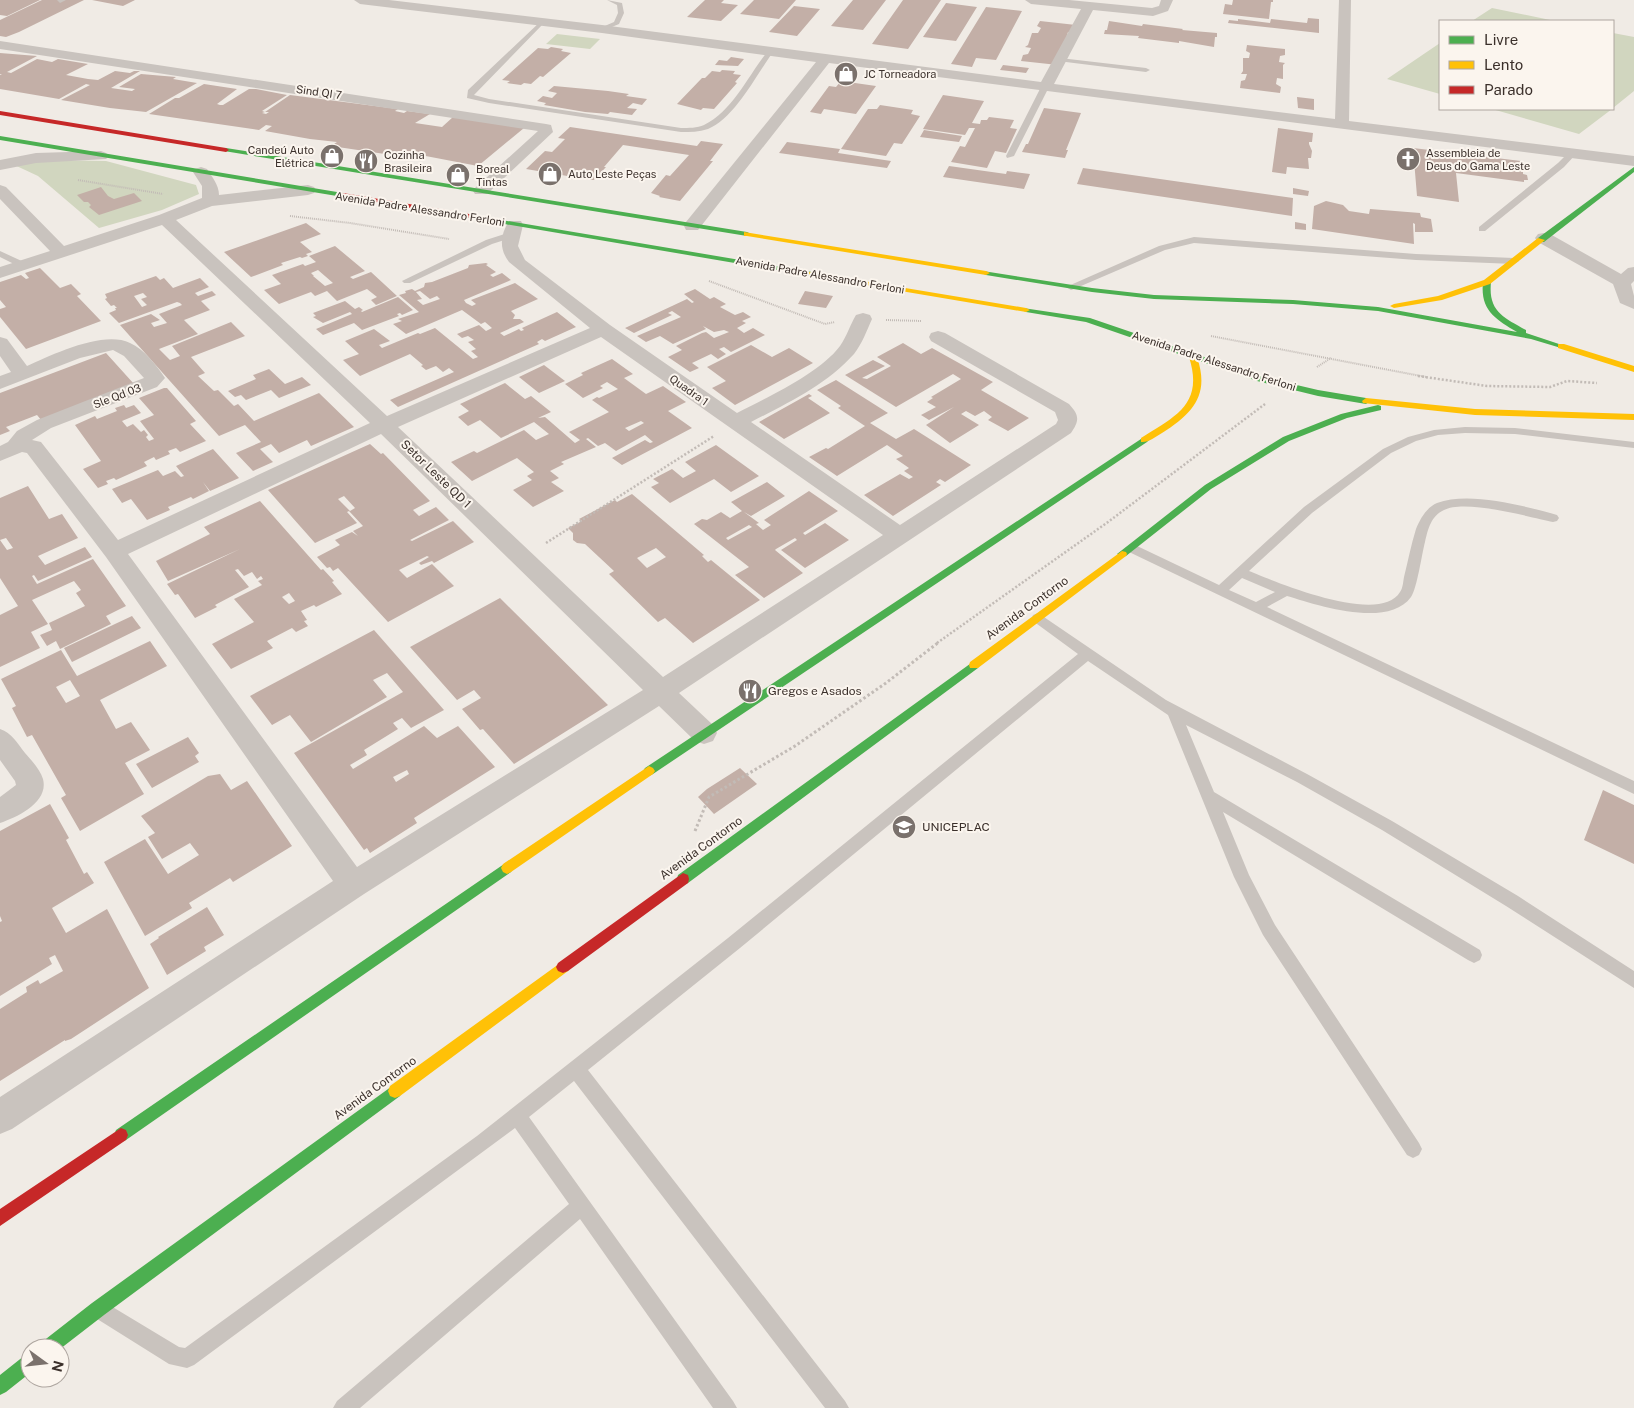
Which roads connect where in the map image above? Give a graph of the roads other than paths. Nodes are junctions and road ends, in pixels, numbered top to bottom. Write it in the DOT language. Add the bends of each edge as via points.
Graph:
graph roads {
  1 [pos="360,0"];
  2 [pos="610,0"];
  3 [pos="1031,0"];
  4 [pos="1167,0"];
  5 [pos="1345,0"];
  6 [pos="1049,1"];
  7 [pos="392,2"];
  8 [pos="1089,6"];
  9 [pos="541,23"];
  10 [pos="602,29"];
  11 [pos="0,45"];
  12 [pos="770,52"];
  13 [pos="824,59"];
  14 [pos="1060,60"];
  15 [pos="1146,70"];
  16 [pos="1045,87"];
  17 [pos="0,113"];
  18 [pos="1342,124"];
  19 [pos="0,138"];
  20 [pos="0,146"];
  21 [pos="1573,153"];
  22 [pos="101,156"];
  23 [pos="1010,156"];
  24 [pos="1634,161"];
  25 [pos="4,163"];
  26 [pos="1634,169"];
  27 [pos="202,172"];
  28 [pos="0,190"];
  29 [pos="308,190"];
  30 [pos="481,191"];
  31 [pos="515,197"];
  32 [pos="209,201"];
  33 [pos="574,206"];
  34 [pos="164,219"];
  35 [pos="515,221"];
  36 [pos="692,226"];
  37 [pos="1482,229"];
  38 [pos="552,230"];
  39 [pos="1544,238"];
  40 [pos="61,253"];
  41 [pos="0,254"];
  42 [pos="1514,261"];
  43 [pos="23,265"];
  44 [pos="0,273"];
  45 [pos="1628,277"];
  46 [pos="407,281"];
  47 [pos="1486,282"];
  48 [pos="1071,286"];
  49 [pos="1154,297"];
  50 [pos="1634,304"];
  51 [pos="1137,309"];
  52 [pos="1378,309"];
  53 [pos="863,320"];
  54 [pos="603,329"];
  55 [pos="1532,337"];
  56 [pos="938,338"];
  57 [pos="0,343"];
  58 [pos="1193,357"];
  59 [pos="1634,369"];
  60 [pos="23,374"];
  61 [pos="0,383"];
  62 [pos="1388,405"];
  63 [pos="1634,417"];
  64 [pos="735,422"];
  65 [pos="384,425"];
  66 [pos="1634,445"];
  67 [pos="9,450"];
  68 [pos="1553,518"];
  69 [pos="899,535"];
  70 [pos="1131,548"];
  71 [pos="114,550"];
  72 [pos="1241,573"];
  73 [pos="1220,591"];
  74 [pos="1286,592"];
  75 [pos="1256,608"];
  76 [pos="1038,618"];
  77 [pos="1088,654"];
  78 [pos="662,691"];
  79 [pos="1173,710"];
  80 [pos="704,733"];
  81 [pos="0,740"];
  82 [pos="1634,788"];
  83 [pos="1208,796"];
  84 [pos="8,807"];
  85 [pos="353,885"];
  86 [pos="1474,955"];
  87 [pos="1634,980"];
  88 [pos="576,1069"];
  89 [pos="517,1115"];
  90 [pos="0,1117"];
  91 [pos="1413,1148"];
  92 [pos="582,1206"];
  93 [pos="0,1218"];
  94 [pos="98,1309"];
  95 [pos="61,1338"];
  96 [pos="20,1370"];
  97 [pos="0,1386"];
  98 [pos="344,1408"];
  99 [pos="726,1408"];
  100 [pos="838,1408"];
  1 -- 7 [label="street"];
  2 -- 10 [label="lane" via="620,4 621,13 617,23"];
  3 -- 6 [label="street"];
  4 -- 8 [label="street" via="1164,8 1153,12"];
  5 -- 18 [label="street"];
  6 -- 8 [label="street"];
  7 -- 9 [label="street"];
  8 -- 14 [label="street"];
  9 -- 10 [label="street"];
  9 -- 12 [label="lane" via="470,96 697,130 716,120"];
  10 -- 12 [label="street"];
  11 -- 30 [label="street, Sind QI 7" via="546,128 546,132"];
  12 -- 13 [label="street"];
  13 -- 16 [label="street"];
  13 -- 36 [label="street"];
  14 -- 15 [label="lane"];
  14 -- 16 [label="street"];
  16 -- 18 [label="street"];
  16 -- 23 [label="lane"];
  17 -- 30 [label="main road"];
  18 -- 21 [label="street"];
  19 -- 22 [label="main road, Avenida Padre Alessandro Ferloni"];
  20 -- 25 [label="street"];
  21 -- 24 [label="street"];
  21 -- 37 [label="lane"];
  22 -- 25 [label="street"];
  22 -- 27 [label="main road, Avenida Padre Alessandro Ferloni"];
  26 -- 39 [label="main road"];
  27 -- 29 [label="main road, Avenida Padre Alessandro Ferloni"];
  27 -- 32 [label="street" via="212,188"];
  28 -- 40 [label="street"];
  29 -- 32 [label="street"];
  29 -- 35 [label="main road, Avenida Padre Alessandro Ferloni" via="490,221"];
  30 -- 31 [label="main road"];
  31 -- 33 [label="main road"];
  31 -- 35 [label="main road" via="523,205"];
  32 -- 34 [label="street"];
  33 -- 36 [label="main road"];
  33 -- 38 [label="main road" via="555,216 551,222"];
  34 -- 40 [label="street"];
  34 -- 65 [label="street, Setor Leste QD 1"];
  35 -- 38 [label="main road, Avenida Padre Alessandro Ferloni"];
  35 -- 46 [label="lane" via="489,242"];
  35 -- 54 [label="street, Quadra 1" via="508,242 511,255"];
  36 -- 48 [label="main road"];
  38 -- 58 [label="main road, Avenida Padre Alessandro Ferloni" via="1087,320 1133,331"];
  39 -- 42 [label="main road"];
  39 -- 45 [label="street"];
  40 -- 43 [label="street"];
  41 -- 43 [label="lane"];
  42 -- 47 [label="main road"];
  42 -- 48 [label="lane" via="1194,240 1162,248"];
  43 -- 44 [label="street"];
  45 -- 50 [label="street" via="1622,287 1626,299"];
  47 -- 52 [label="main road" via="1438,298"];
  47 -- 55 [label="main road" via="1485,298 1490,307 1512,326"];
  48 -- 49 [label="main road"];
  49 -- 51 [label="main road"];
  49 -- 52 [label="main road"];
  52 -- 55 [label="main road"];
  53 -- 64 [label="street" via="848,350 822,373 790,394"];
  54 -- 64 [label="street, Quadra 1"];
  54 -- 65 [label="street"];
  55 -- 59 [label="main road"];
  56 -- 69 [label="street" via="1062,408 1068,420 1064,428 1053,436"];
  57 -- 60 [label="street"];
  58 -- 62 [label="main road, Avenida Padre Alessandro Ferloni" via="1298,388"];
  58 -- 80 [label="main road" via="1200,382 1194,399 1182,415"];
  60 -- 61 [label="street"];
  60 -- 67 [label="street, Sle Qd 03" via="98,346 114,344 127,349 155,378 150,383 44,424"];
  62 -- 63 [label="main road, Avenida Padre Alessandro Ferloni" via="1448,411"];
  62 -- 70 [label="main road, Avenida Contorno" via="1344,416 1286,439 1208,487"];
  64 -- 69 [label="street, Quadra 1"];
  65 -- 71 [label="street"];
  65 -- 78 [label="street, Setor Leste QD 1"];
  66 -- 72 [label="lane" via="1515,431 1438,432 1412,439 1387,451 1308,510"];
  67 -- 71 [label="street" via="34,447"];
  68 -- 74 [label="lane" via="1465,502 1449,503 1439,506 1426,520 1406,595 1400,602 1373,609 1350,608"];
  69 -- 78 [label="street"];
  70 -- 73 [label="lane"];
  70 -- 76 [label="main road, Avenida Contorno"];
  71 -- 85 [label="street"];
  72 -- 73 [label="lane"];
  72 -- 74 [label="lane"];
  73 -- 75 [label="lane"];
  74 -- 75 [label="lane"];
  75 -- 82 [label="lane"];
  76 -- 77 [label="lane"];
  76 -- 94 [label="main road, Avenida Contorno"];
  77 -- 79 [label="lane"];
  77 -- 88 [label="lane"];
  78 -- 80 [label="street, Setor Leste QD 1"];
  78 -- 85 [label="street"];
  79 -- 83 [label="lane"];
  79 -- 87 [label="lane" via="1302,778 1440,857"];
  80 -- 93 [label="main road"];
  81 -- 84 [label="street" via="28,778 30,789"];
  83 -- 86 [label="lane"];
  83 -- 91 [label="lane" via="1242,877 1269,930"];
  85 -- 90 [label="street"];
  88 -- 89 [label="lane"];
  88 -- 100 [label="lane"];
  89 -- 92 [label="lane"];
  89 -- 94 [label="lane" via="187,1358 176,1357"];
  92 -- 98 [label="lane"];
  92 -- 99 [label="lane"];
  94 -- 95 [label="main road, Avenida Contorno"];
  96 -- 97 [label="main road"];
}
